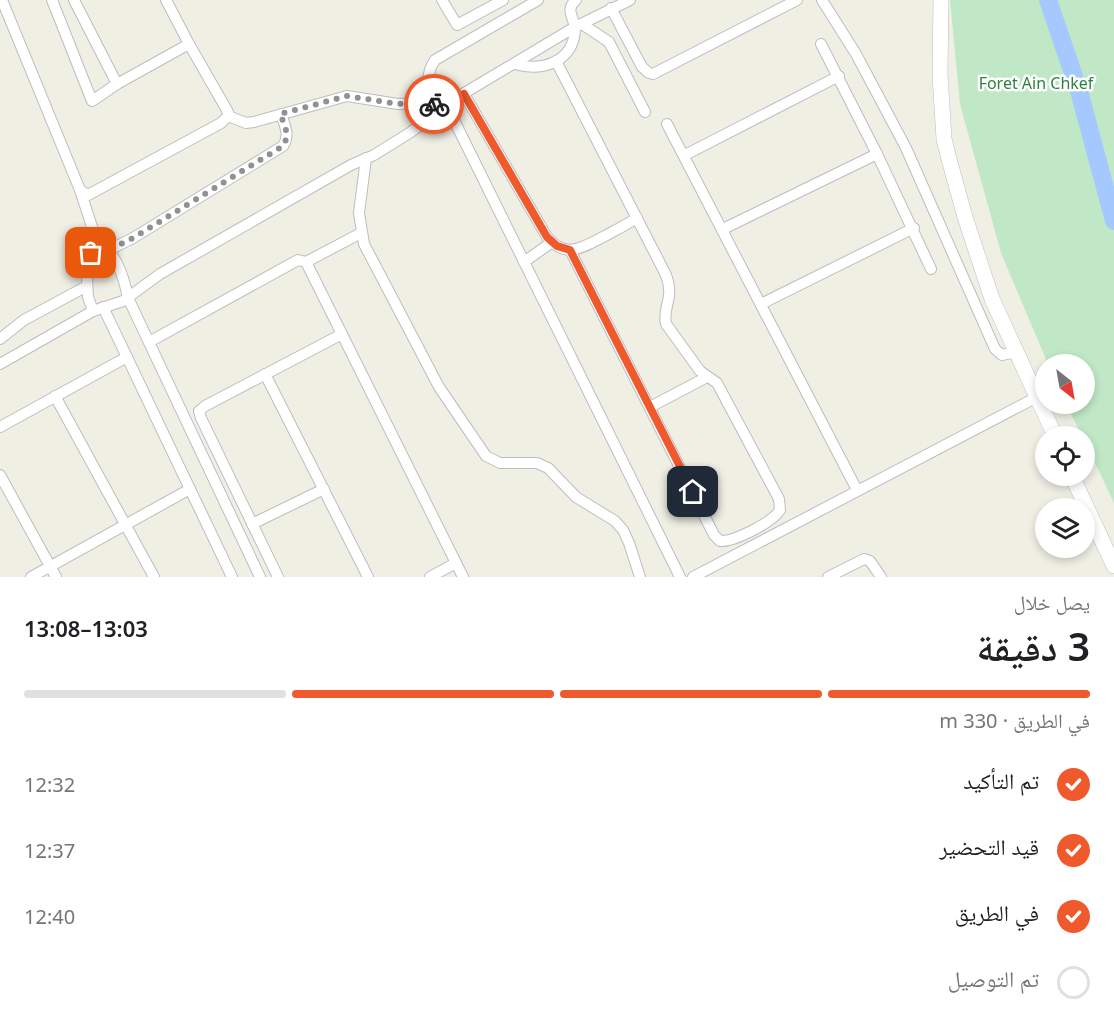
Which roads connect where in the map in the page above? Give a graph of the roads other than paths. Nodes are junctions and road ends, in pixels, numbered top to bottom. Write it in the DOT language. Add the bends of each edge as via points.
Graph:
graph roads {
  1 [pos="2,0"];
  2 [pos="52,0"];
  3 [pos="74,0"];
  4 [pos="166,0"];
  5 [pos="442,0"];
  6 [pos="503,0"];
  7 [pos="538,0"];
  8 [pos="576,0"];
  9 [pos="630,0"];
  10 [pos="796,0"];
  11 [pos="822,0"];
  12 [pos="941,0"];
  13 [pos="489,8"];
  14 [pos="611,8"];
  15 [pos="498,23"];
  16 [pos="578,26"];
  17 [pos="189,44"];
  18 [pos="821,44"];
  19 [pos="556,61"];
  20 [pos="515,63"];
  21 [pos="839,76"];
  22 [pos="117,84"];
  23 [pos="464,94"];
  24 [pos="439,106"];
  25 [pos="645,112"];
  26 [pos="280,114"];
  27 [pos="228,116"];
  28 [pos="668,124"];
  29 [pos="877,154"];
  30 [pos="685,155"];
  31 [pos="366,158"];
  32 [pos="80,190"];
  33 [pos="637,219"];
  34 [pos="914,228"];
  35 [pos="723,229"];
  36 [pos="361,233"];
  37 [pos="95,236"];
  38 [pos="552,242"];
  39 [pos="109,249"];
  40 [pos="570,250"];
  41 [pos="91,253"];
  42 [pos="306,262"];
  43 [pos="524,262"];
  44 [pos="931,268"];
  45 [pos="87,286"];
  46 [pos="128,298"];
  47 [pos="761,304"];
  48 [pos="98,309"];
  49 [pos="342,334"];
  50 [pos="0,339"];
  51 [pos="149,342"];
  52 [pos="1016,352"];
  53 [pos="127,357"];
  54 [pos="0,364"];
  55 [pos="265,374"];
  56 [pos="707,377"];
  57 [pos="1035,393"];
  58 [pos="56,396"];
  59 [pos="1035,398"];
  60 [pos="650,407"];
  61 [pos="0,427"];
  62 [pos="0,475"];
  63 [pos="1077,486"];
  64 [pos="190,489"];
  65 [pos="324,489"];
  66 [pos="857,490"];
  67 [pos="252,524"];
  68 [pos="125,525"];
  69 [pos="751,530"];
  70 [pos="758,544"];
  71 [pos="456,563"];
  72 [pos="50,567"];
  73 [pos="1114,567"];
  74 [pos="32,577"];
  75 [pos="56,577"];
  76 [pos="154,577"];
  77 [pos="232,577"];
  78 [pos="260,577"];
  79 [pos="278,577"];
  80 [pos="368,577"];
  81 [pos="430,577"];
  82 [pos="463,577"];
  83 [pos="640,577"];
  84 [pos="680,577"];
  85 [pos="693,577"];
  86 [pos="828,577"];
  87 [pos="880,577"];
  1 -- 32 [label="street"];
  2 -- 22 [label="street" via="92,101"];
  3 -- 22 [label="street"];
  4 -- 17 [label="street"];
  5 -- 13 [label="street" via="457,25"];
  6 -- 13 [label="street"];
  7 -- 15 [label="street"];
  8 -- 16 [label="street" via="570,12"];
  9 -- 14 [label="street"];
  10 -- 14 [label="street" via="653,74 642,67"];
  11 -- 52 [label="street" via="906,148 995,349 1002,355"];
  12 -- 52 [label="street" via="944,138 992,299"];
  13 -- 15 [label="street"];
  14 -- 16 [label="street"];
  15 -- 24 [label="street" via="435,60 428,73 428,86"];
  16 -- 19 [label="street" via="568,50"];
  16 -- 20 [label="street"];
  16 -- 25 [label="street" via="609,42"];
  17 -- 22 [label="street"];
  17 -- 27 [label="street"];
  18 -- 21 [label="street"];
  19 -- 20 [label="street" via="538,67"];
  19 -- 33 [label="street"];
  20 -- 23 [label="street"];
  21 -- 29 [label="street"];
  21 -- 30 [label="street"];
  23 -- 24 [label="street"];
  23 -- 38 [label="street"];
  24 -- 26 [label="street" via="347,96"];
  24 -- 31 [label="street" via="411,132"];
  24 -- 43 [label="street"];
  26 -- 27 [label="street" via="246,123"];
  26 -- 39 [label="street" via="287,129 283,146"];
  27 -- 32 [label="street" via="92,194"];
  28 -- 30 [label="street"];
  29 -- 34 [label="street"];
  29 -- 35 [label="street"];
  30 -- 35 [label="street"];
  31 -- 36 [label="street" via="358,213"];
  31 -- 46 [label="street" via="160,274"];
  32 -- 37 [label="street"];
  33 -- 40 [label="street" via="584,247"];
  33 -- 56 [label="street" via="669,284 666,324"];
  34 -- 44 [label="street"];
  34 -- 47 [label="street"];
  35 -- 47 [label="street"];
  36 -- 42 [label="street"];
  36 -- 83 [label="street" via="372,264 439,387 486,456 500,463 548,468 576,497 608,514 623,530"];
  37 -- 39 [label="street"];
  37 -- 41 [label="street"];
  38 -- 40 [label="street"];
  38 -- 43 [label="street"];
  39 -- 41 [label="street"];
  39 -- 46 [label="street" via="122,272"];
  40 -- 60 [label="street"];
  41 -- 45 [label="street"];
  42 -- 49 [label="street"];
  42 -- 51 [label="street" via="297,260"];
  43 -- 84 [label="street"];
  45 -- 48 [label="street" via="88,297"];
  45 -- 50 [label="street" via="24,320"];
  46 -- 48 [label="street"];
  46 -- 51 [label="street"];
  47 -- 66 [label="street"];
  48 -- 53 [label="street"];
  48 -- 54 [label="street"];
  49 -- 55 [label="street"];
  49 -- 71 [label="street"];
  51 -- 78 [label="street"];
  52 -- 57 [label="street"];
  53 -- 58 [label="street"];
  53 -- 64 [label="street"];
  55 -- 65 [label="street"];
  55 -- 67 [label="street" via="199,411"];
  56 -- 60 [label="street"];
  56 -- 69 [label="street" via="717,383 781,506 778,514"];
  58 -- 61 [label="street"];
  58 -- 68 [label="street"];
  59 -- 66 [label="street"];
  60 -- 69 [label="street" via="714,534 727,542"];
  62 -- 72 [label="street"];
  63 -- 73 [label="street"];
  64 -- 68 [label="street"];
  64 -- 77 [label="street"];
  65 -- 67 [label="street"];
  65 -- 80 [label="street"];
  66 -- 70 [label="street"];
  67 -- 79 [label="street"];
  68 -- 72 [label="street"];
  68 -- 76 [label="street"];
  69 -- 70 [label="street"];
  70 -- 85 [label="street"];
  71 -- 81 [label="street"];
  71 -- 82 [label="street"];
  72 -- 74 [label="street"];
  72 -- 75 [label="street"];
  86 -- 87 [label="street" via="864,560 870,561"];
}
